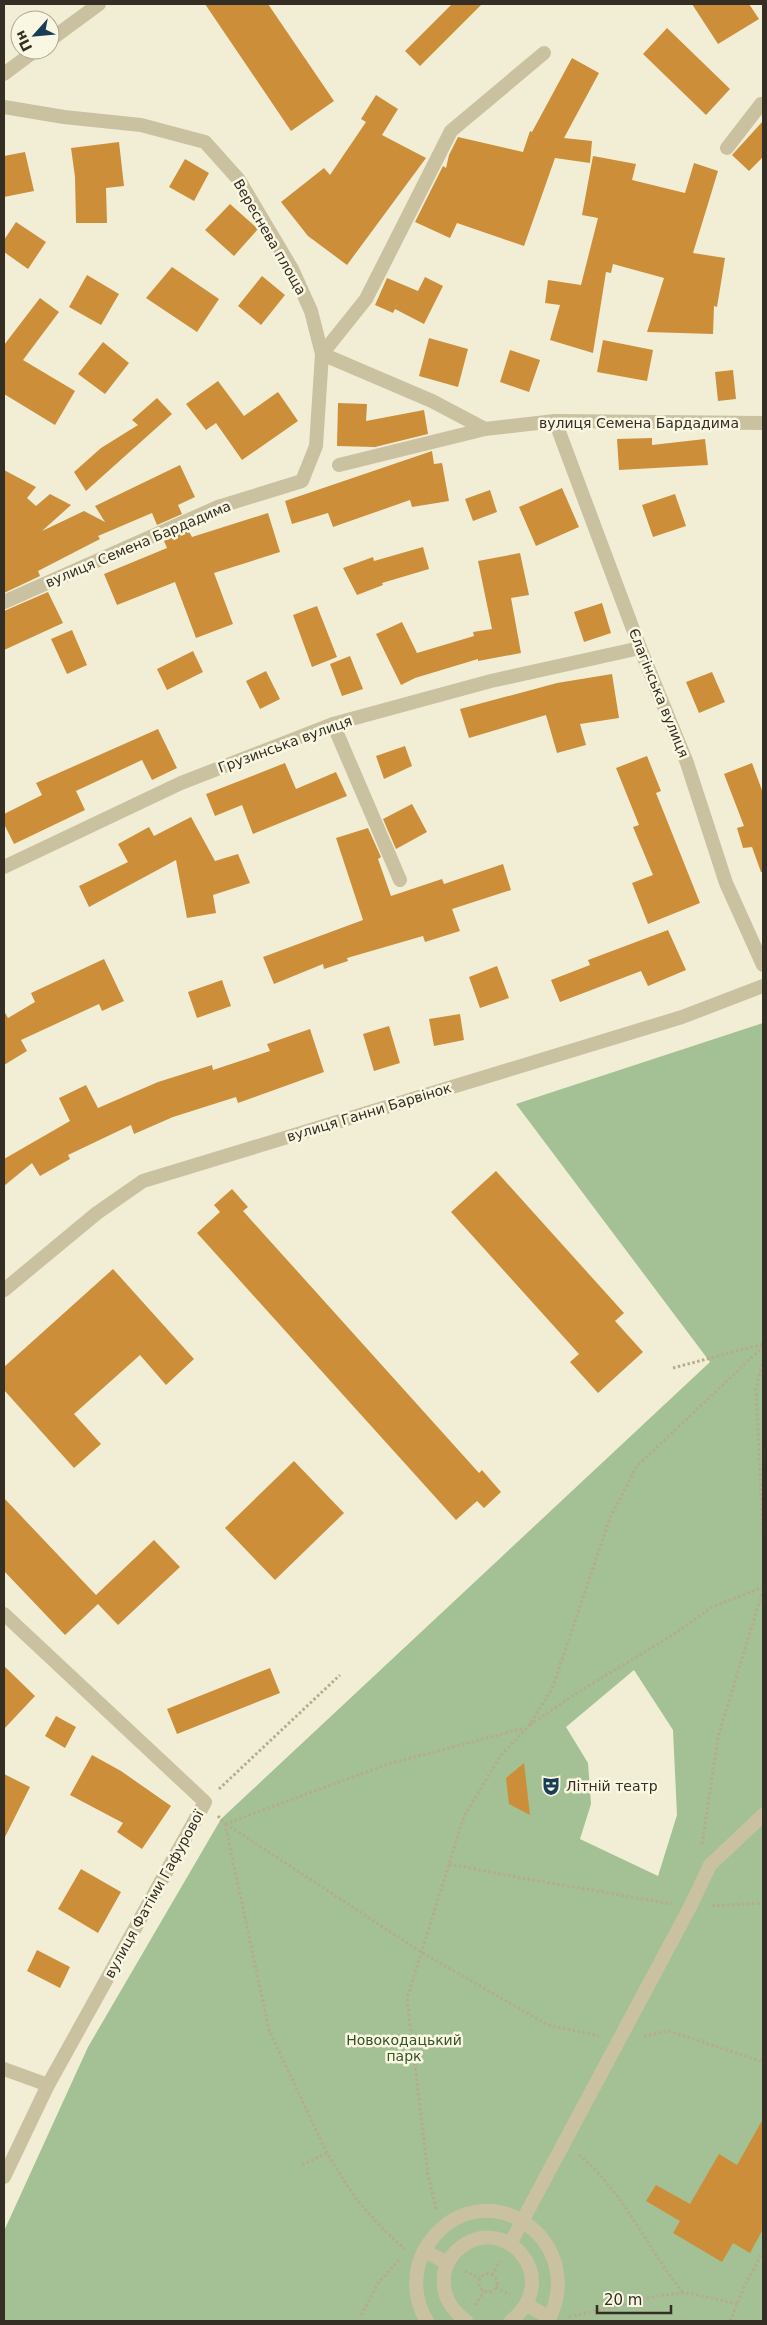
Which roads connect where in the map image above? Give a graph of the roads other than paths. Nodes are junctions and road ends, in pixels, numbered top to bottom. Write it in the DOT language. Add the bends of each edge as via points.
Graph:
graph roads {
  1 [pos="99,4"];
  2 [pos="60,33"];
  3 [pos="544,53"];
  4 [pos="23,60"];
  5 [pos="4,74"];
  6 [pos="4,106"];
  7 [pos="763,107"];
  8 [pos="727,148"];
  9 [pos="322,354"];
  10 [pos="555,421"];
  11 [pos="763,423"];
  12 [pos="484,429"];
  13 [pos="339,465"];
  14 [pos="302,481"];
  15 [pos="4,602"];
  16 [pos="640,648"];
  17 [pos="333,724"];
  18 [pos="4,867"];
  19 [pos="400,880"];
  20 [pos="763,965"];
  21 [pos="763,986"];
  22 [pos="4,1290"];
  23 [pos="4,1614"];
  24 [pos="763,1815"];
  25 [pos="4,2069"];
  26 [pos="48,2085"];
  27 [pos="4,2177"];
  28 [pos="520,2220"];
  29 [pos="510,2244"];
  30 [pos="424,2250"];
  31 [pos="448,2263"];
  32 [pos="527,2305"];
  33 [pos="549,2320"];
  34 [pos="427,2321"];
  35 [pos="466,2321"];
  36 [pos="511,2321"];
  1 -- 2 [label="street"];
  3 -- 9 [label="street" via="451,131 366,299"];
  4 -- 5 [label="street"];
  6 -- 9 [label="street, Вереснева площа" via="64,117 141,125 205,142 239,180 292,269 311,310"];
  7 -- 8 [label="street" via="760,104"];
  9 -- 12 [label="street" via="432,401"];
  9 -- 14 [label="street, Вереснева площа" via="316,446"];
  10 -- 11 [label="street, вулиця Семена Бардадима"];
  10 -- 12 [label="street, вулиця Семена Бардадима"];
  10 -- 16 [label="street, Єлагінська вулиця"];
  12 -- 13 [label="street, вулиця Семена Бардадима"];
  14 -- 15 [label="street, вулиця Семена Бардадима" via="218,507"];
  16 -- 17 [label="street, Грузинська вулиця" via="491,681"];
  16 -- 20 [label="street, Єлагінська вулиця" via="687,763 726,883"];
  17 -- 18 [label="street, Грузинська вулиця" via="181,783"];
  17 -- 19 [label="street"];
  21 -- 22 [label="street, вулиця Ганни Барвінок" via="682,1017 143,1181 96,1213"];
  23 -- 26 [label="street, вулиця Фатіми Гафурової" via="205,1802"];
  24 -- 28 [label="street" via="710,1865"];
  25 -- 26 [label="street"];
  26 -- 27 [label="street, вулиця Фатіми Гафурової"];
  28 -- 29 [label="street"];
  28 -- 30 [label="street" via="494,2212 457,2218 441,2228"];
  28 -- 33 [label="street" via="542,2238 558,2271 559,2290"];
  29 -- 31 [label="street" via="499,2239 476,2240 456,2251"];
  29 -- 32 [label="street" via="526,2260 531,2271"];
  30 -- 31 [label="street"];
  30 -- 34 [label="street" via="416,2287"];
  31 -- 35 [label="street" via="444,2288 447,2301"];
  32 -- 33 [label="street"];
  32 -- 36 [label="street"];
}
